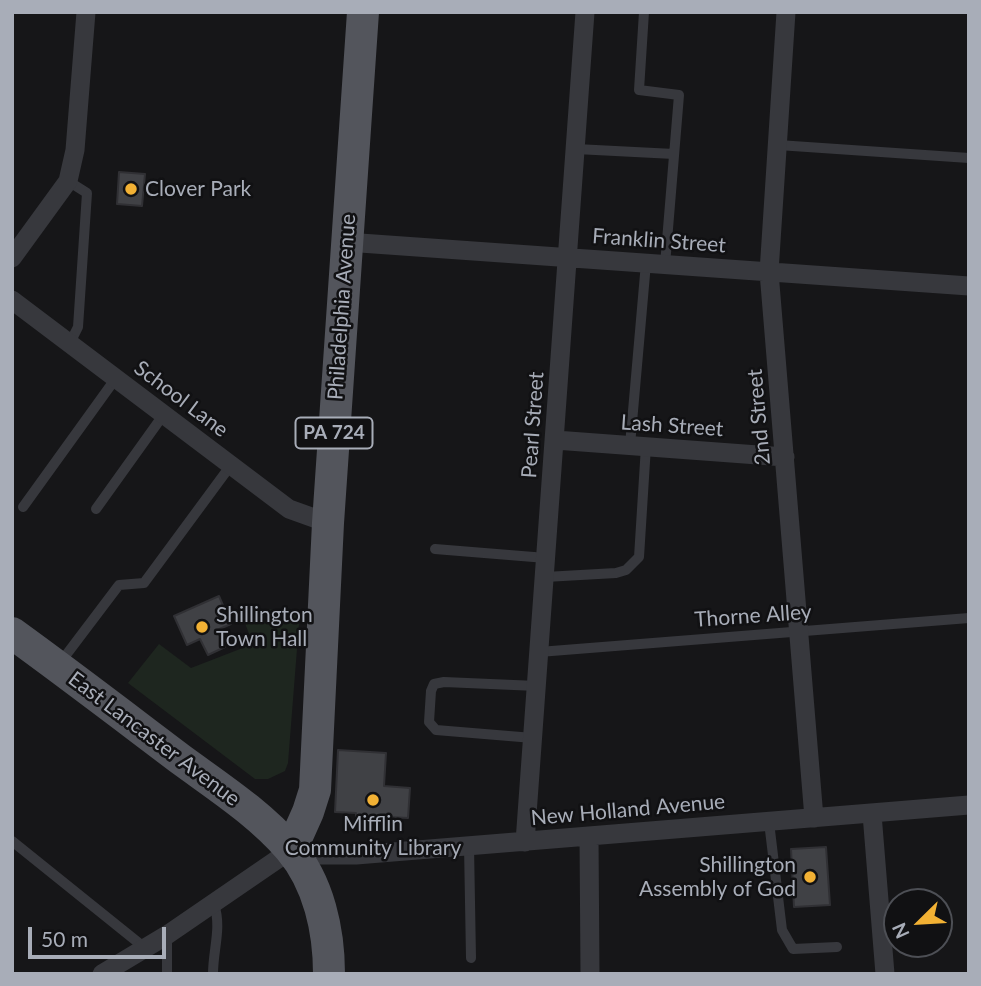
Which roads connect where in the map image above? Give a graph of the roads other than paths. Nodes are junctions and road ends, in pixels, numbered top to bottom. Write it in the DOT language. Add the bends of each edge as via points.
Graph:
graph roads {
  1 [pos="86,12"];
  2 [pos="363,12"];
  3 [pos="585,12"];
  4 [pos="643,12"];
  5 [pos="786,12"];
  6 [pos="778,145"];
  7 [pos="576,149"];
  8 [pos="674,153"];
  9 [pos="969,158"];
  10 [pos="68,181"];
  11 [pos="346,242"];
  12 [pos="568,257"];
  13 [pos="12,258"];
  14 [pos="656,264"];
  15 [pos="769,272"];
  16 [pos="969,286"];
  17 [pos="12,300"];
  18 [pos="70,343"];
  19 [pos="116,378"];
  20 [pos="164,414"];
  21 [pos="555,440"];
  22 [pos="638,446"];
  23 [pos="785,457"];
  24 [pos="231,465"];
  25 [pos="23,506"];
  26 [pos="96,509"];
  27 [pos="328,523"];
  28 [pos="435,549"];
  29 [pos="545,568"];
  30 [pos="969,618"];
  31 [pos="12,633"];
  32 [pos="799,633"];
  33 [pos="539,652"];
  34 [pos="57,666"];
  35 [pos="537,686"];
  36 [pos="533,738"];
  37 [pos="969,805"];
  38 [pos="872,814"];
  39 [pos="814,818"];
  40 [pos="769,822"];
  41 [pos="589,836"];
  42 [pos="12,841"];
  43 [pos="525,842"];
  44 [pos="469,846"];
  45 [pos="291,850"];
  46 [pos="214,904"];
  47 [pos="167,935"];
  48 [pos="838,947"];
  49 [pos="146,949"];
  50 [pos="471,958"];
  51 [pos="102,974"];
  52 [pos="167,974"];
  53 [pos="213,974"];
  54 [pos="329,974"];
  55 [pos="590,974"];
  56 [pos="885,974"];
  1 -- 10 [label="street" via="75,150"];
  2 -- 11 [label="main road, Philadelphia Avenue / PA 724"];
  3 -- 7 [label="street, Pearl Street"];
  4 -- 8 [label="lane" via="639,90 679,94"];
  5 -- 6 [label="street, 2nd Street"];
  6 -- 9 [label="lane"];
  6 -- 15 [label="street, 2nd Street"];
  7 -- 8 [label="lane"];
  7 -- 12 [label="street, Pearl Street"];
  8 -- 14 [label="lane"];
  10 -- 13 [label="street"];
  10 -- 18 [label="lane" via="87,193 78,327"];
  11 -- 12 [label="street, Franklin Street"];
  11 -- 27 [label="main road, Philadelphia Avenue / PA 724"];
  12 -- 14 [label="street, Franklin Street"];
  12 -- 21 [label="street, Pearl Street"];
  14 -- 15 [label="street, Franklin Street"];
  14 -- 22 [label="lane"];
  15 -- 16 [label="street, Franklin Street"];
  15 -- 23 [label="street, 2nd Street"];
  17 -- 18 [label="street, School Lane"];
  18 -- 19 [label="street, School Lane"];
  19 -- 20 [label="street, School Lane"];
  19 -- 25 [label="lane"];
  20 -- 24 [label="street, School Lane"];
  20 -- 26 [label="lane"];
  21 -- 22 [label="street, Lash Street"];
  21 -- 29 [label="street, Pearl Street"];
  22 -- 23 [label="street, Lash Street"];
  22 -- 29 [label="lane" via="639,557 634,564 616,573"];
  23 -- 32 [label="street, 2nd Street"];
  24 -- 27 [label="street, School Lane" via="289,509"];
  24 -- 34 [label="lane" via="144,583 119,585"];
  27 -- 45 [label="main road, Philadelphia Avenue / PA 724" via="315,789"];
  28 -- 29 [label="lane"];
  29 -- 33 [label="street, Pearl Street"];
  30 -- 32 [label="lane, Thorne Alley"];
  31 -- 34 [label="main road, East Lancaster Avenue"];
  32 -- 33 [label="lane, Thorne Alley"];
  32 -- 39 [label="street, 2nd Street"];
  33 -- 35 [label="street, Pearl Street"];
  34 -- 45 [label="main road, East Lancaster Avenue" via="252,811"];
  35 -- 36 [label="street, Pearl Street"];
  35 -- 36 [label="lane" via="444,682 433,684 431,691 429,722 436,730"];
  36 -- 43 [label="street, Pearl Street"];
  37 -- 38 [label="street, New Holland Avenue"];
  38 -- 39 [label="street, New Holland Avenue"];
  38 -- 56 [label="street"];
  39 -- 40 [label="street, New Holland Avenue"];
  40 -- 41 [label="street, New Holland Avenue"];
  40 -- 48 [label="lane" via="782,930 788,944 793,949"];
  41 -- 43 [label="street, New Holland Avenue"];
  41 -- 55 [label="street"];
  42 -- 49 [label="lane"];
  43 -- 44 [label="street, New Holland Avenue"];
  44 -- 45 [label="street, New Holland Avenue" via="356,855"];
  44 -- 50 [label="lane"];
  45 -- 46 [label="street"];
  45 -- 54 [label="main road, East Lancaster Avenue" via="319,904 327,934"];
  46 -- 47 [label="street"];
  46 -- 53 [label="lane" via="219,919"];
  47 -- 49 [label="street"];
  47 -- 52 [label="lane"];
  49 -- 51 [label="street"];
}
